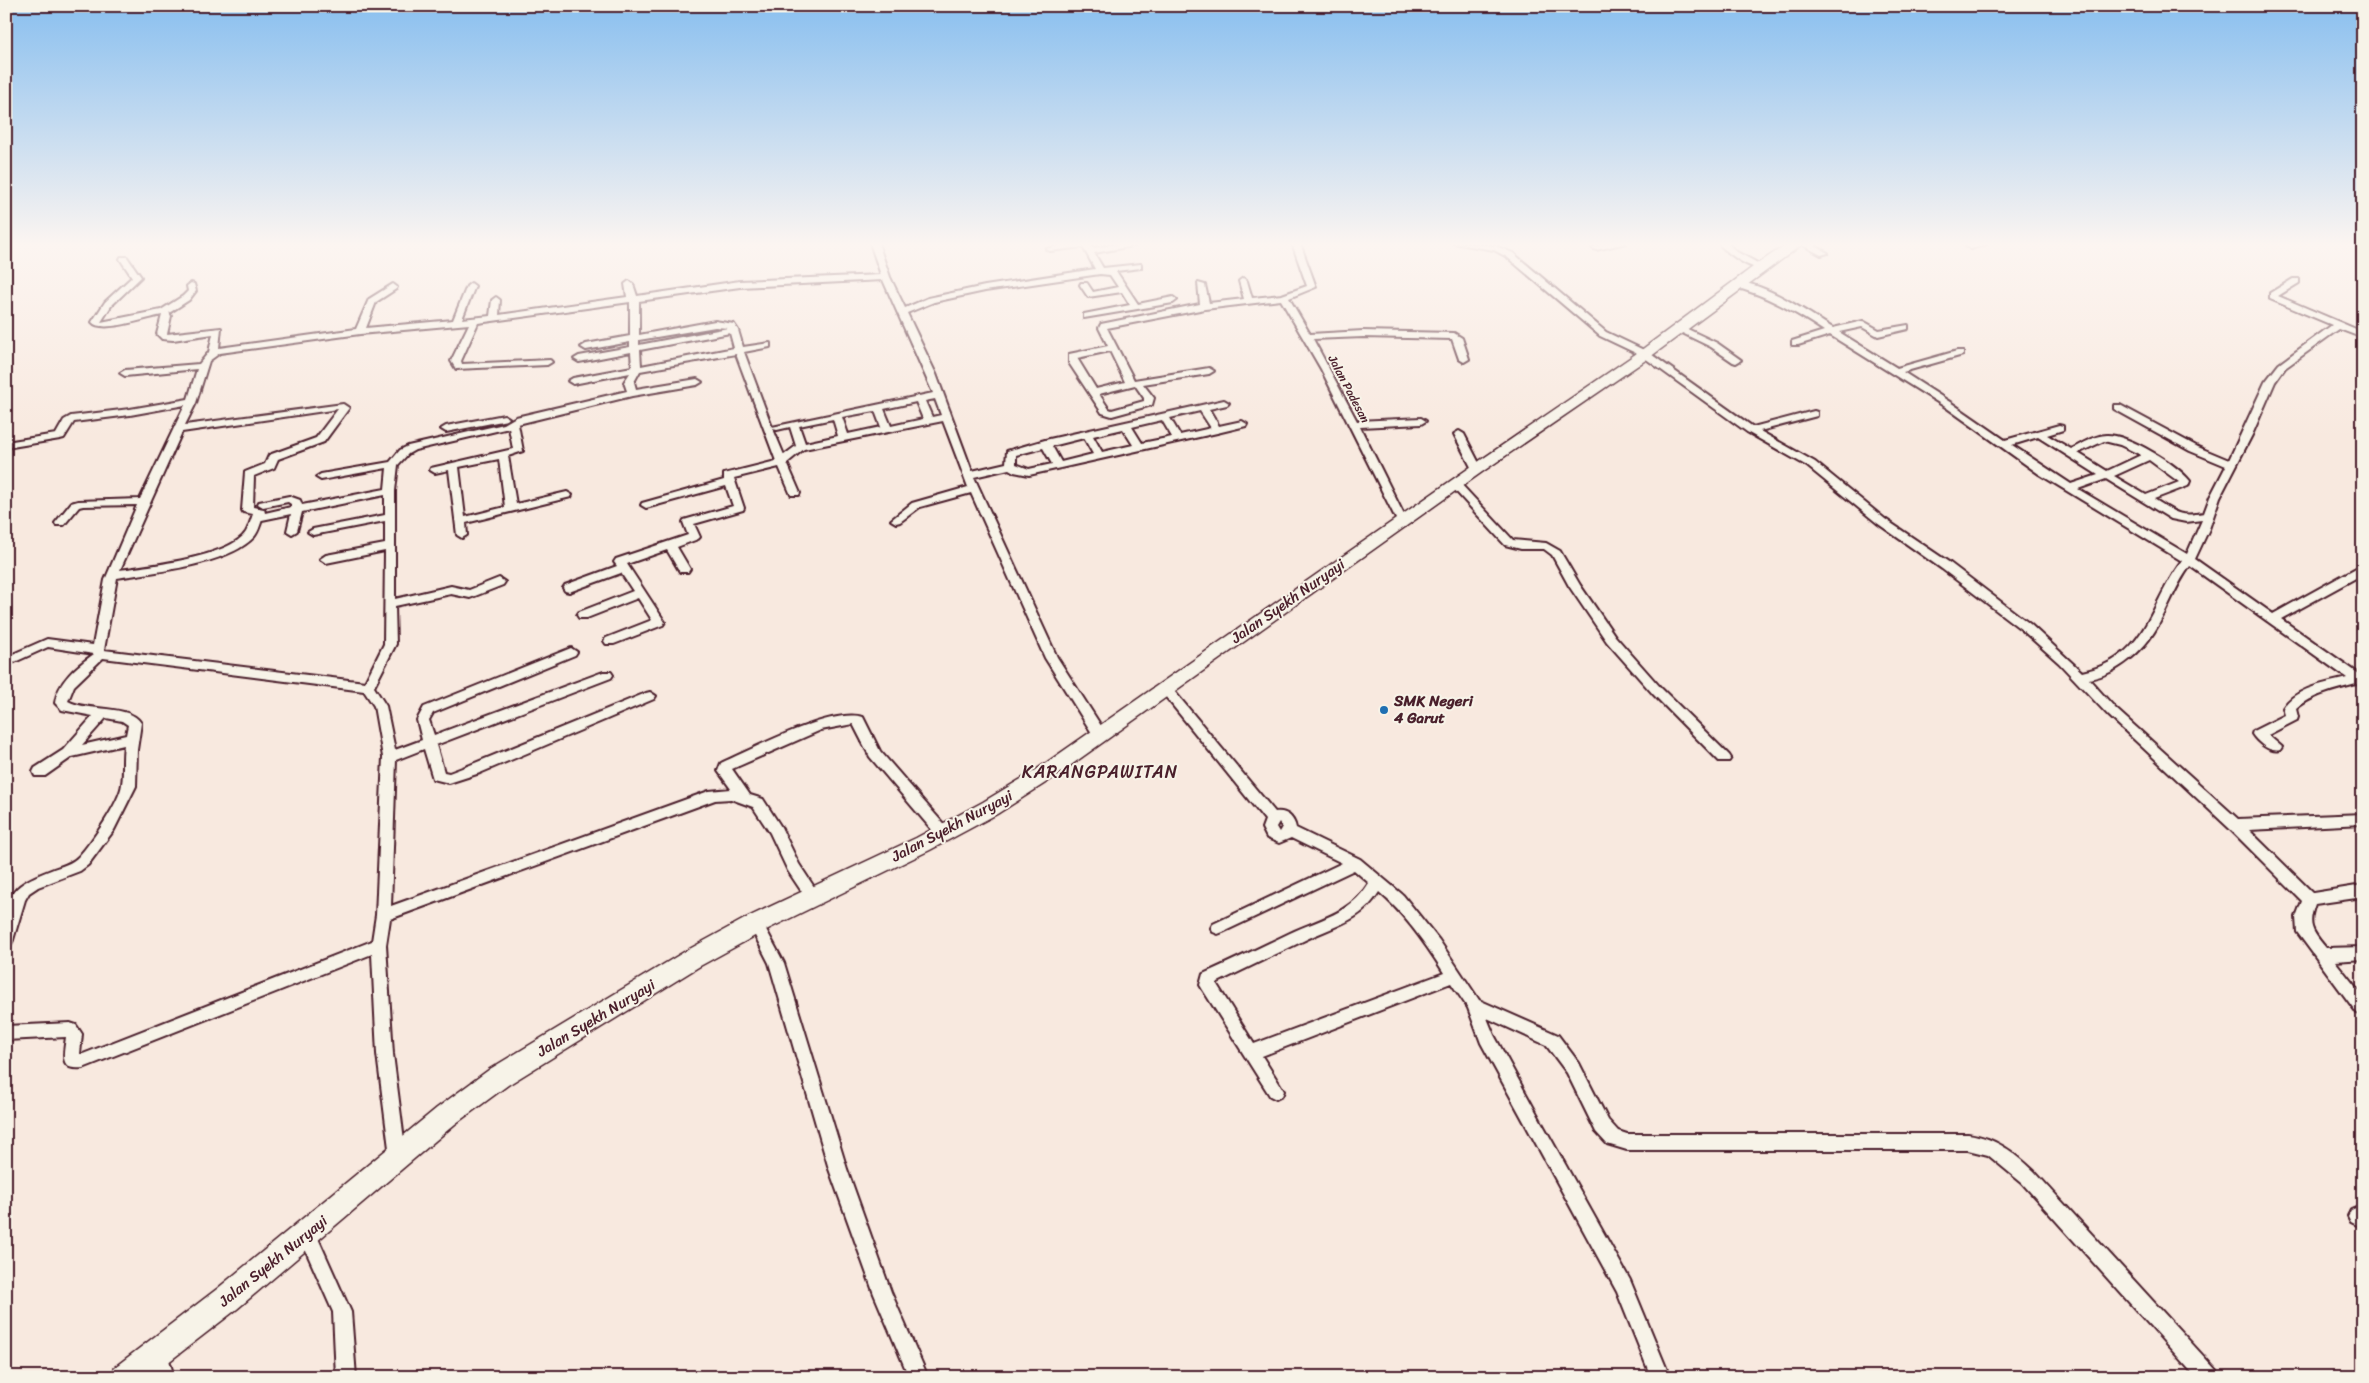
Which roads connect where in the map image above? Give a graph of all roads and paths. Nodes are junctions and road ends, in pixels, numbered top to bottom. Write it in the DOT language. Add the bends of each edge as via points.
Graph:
graph roads {
  1 [pos="104,308"];
  2 [pos="171,308"];
  3 [pos="369,308"];
  4 [pos="462,308"];
  5 [pos="495,308"];
  6 [pos="567,308"];
  7 [pos="634,308"];
  8 [pos="900,308"];
  9 [pos="910,308"];
  10 [pos="1133,308"];
  11 [pos="1197,308"];
  12 [pos="1290,308"];
  13 [pos="1572,308"];
  14 [pos="1707,308"];
  15 [pos="1791,308"];
  16 [pos="2298,308"];
  17 [pos="164,312"];
  18 [pos="902,313"];
  19 [pos="1087,316"];
  20 [pos="494,318"];
  21 [pos="475,321"];
  22 [pos="456,323"];
  23 [pos="2338,325"];
  24 [pos="1905,327"];
  25 [pos="1679,328"];
  26 [pos="734,330"];
  27 [pos="360,331"];
  28 [pos="1829,332"];
  29 [pos="2363,335"];
  30 [pos="1307,337"];
  31 [pos="634,343"];
  32 [pos="1795,344"];
  33 [pos="767,345"];
  34 [pos="586,347"];
  35 [pos="1113,348"];
  36 [pos="738,351"];
  37 [pos="212,353"];
  38 [pos="1960,353"];
  39 [pos="1645,354"];
  40 [pos="579,359"];
  41 [pos="1464,359"];
  42 [pos="1736,360"];
  43 [pos="547,362"];
  44 [pos="204,366"];
  45 [pos="637,370"];
  46 [pos="1209,371"];
  47 [pos="124,372"];
  48 [pos="1894,372"];
  49 [pos="573,381"];
  50 [pos="697,382"];
  51 [pos="1134,383"];
  52 [pos="1095,392"];
  53 [pos="632,393"];
  54 [pos="939,395"];
  55 [pos="920,400"];
  56 [pos="191,401"];
  57 [pos="1224,403"];
  58 [pos="2117,407"];
  59 [pos="879,408"];
  60 [pos="1203,408"];
  61 [pos="1814,414"];
  62 [pos="837,416"];
  63 [pos="1164,416"];
  64 [pos="947,418"];
  65 [pos="516,421"];
  66 [pos="929,421"];
  67 [pos="1421,421"];
  68 [pos="1242,424"];
  69 [pos="1354,424"];
  70 [pos="794,425"];
  71 [pos="1126,425"];
  72 [pos="777,427"];
  73 [pos="2059,428"];
  74 [pos="446,429"];
  75 [pos="180,430"];
  76 [pos="887,430"];
  77 [pos="1217,430"];
  78 [pos="1752,430"];
  79 [pos="1087,434"];
  80 [pos="1459,434"];
  81 [pos="2039,434"];
  82 [pos="844,438"];
  83 [pos="1178,439"];
  84 [pos="1045,443"];
  85 [pos="2004,444"];
  86 [pos="6,445"];
  87 [pos="801,447"];
  88 [pos="1140,448"];
  89 [pos="503,454"];
  90 [pos="2070,454"];
  91 [pos="2148,456"];
  92 [pos="1100,457"];
  93 [pos="781,462"];
  94 [pos="393,464"];
  95 [pos="454,465"];
  96 [pos="1011,465"];
  97 [pos="1058,466"];
  98 [pos="2231,466"];
  99 [pos="1477,469"];
  100 [pos="435,470"];
  101 [pos="968,475"];
  102 [pos="2105,476"];
  103 [pos="321,477"];
  104 [pos="730,482"];
  105 [pos="1455,484"];
  106 [pos="2070,488"];
  107 [pos="974,489"];
  108 [pos="390,491"];
  109 [pos="795,493"];
  110 [pos="566,495"];
  111 [pos="2145,500"];
  112 [pos="144,502"];
  113 [pos="263,504"];
  114 [pos="646,504"];
  115 [pos="296,509"];
  116 [pos="511,509"];
  117 [pos="2209,515"];
  118 [pos="259,517"];
  119 [pos="390,517"];
  120 [pos="896,520"];
  121 [pos="460,521"];
  122 [pos="1402,521"];
  123 [pos="60,523"];
  124 [pos="292,531"];
  125 [pos="313,532"];
  126 [pos="462,535"];
  127 [pos="670,545"];
  128 [pos="391,546"];
  129 [pos="326,559"];
  130 [pos="2190,560"];
  131 [pos="624,568"];
  132 [pos="684,569"];
  133 [pos="2360,571"];
  134 [pos="113,575"];
  135 [pos="500,582"];
  136 [pos="569,588"];
  137 [pos="640,593"];
  138 [pos="389,604"];
  139 [pos="583,615"];
  140 [pos="2272,619"];
  141 [pos="610,641"];
  142 [pos="99,652"];
  143 [pos="571,652"];
  144 [pos="6,662"];
  145 [pos="607,675"];
  146 [pos="2080,677"];
  147 [pos="2360,681"];
  148 [pos="368,687"];
  149 [pos="1165,688"];
  150 [pos="650,696"];
  151 [pos="102,714"];
  152 [pos="1100,735"];
  153 [pos="132,738"];
  154 [pos="429,742"];
  155 [pos="2275,747"];
  156 [pos="68,753"];
  157 [pos="390,757"];
  158 [pos="1724,758"];
  159 [pos="40,772"];
  160 [pos="745,798"];
  161 [pos="2363,818"];
  162 [pos="2235,825"];
  163 [pos="943,833"];
  164 [pos="1355,863"];
  165 [pos="1378,881"];
  166 [pos="2363,891"];
  167 [pos="813,897"];
  168 [pos="2310,898"];
  169 [pos="383,915"];
  170 [pos="756,924"];
  171 [pos="1218,928"];
  172 [pos="6,940"];
  173 [pos="379,945"];
  174 [pos="2363,953"];
  175 [pos="2322,955"];
  176 [pos="1453,976"];
  177 [pos="1474,1005"];
  178 [pos="2363,1008"];
  179 [pos="6,1033"];
  180 [pos="1251,1053"];
  181 [pos="1276,1091"];
  182 [pos="398,1156"];
  183 [pos="307,1233"];
  184 [pos="158,1352"];
  185 [pos="125,1377"];
  186 [pos="164,1377"];
  187 [pos="346,1377"];
  188 [pos="919,1377"];
  189 [pos="1661,1377"];
  190 [pos="2209,1377"];
  1 -- 17 [label="street" via="96,322 98,324"];
  2 -- 17 [label="street"];
  3 -- 27 [label="street"];
  4 -- 22 [label="street"];
  5 -- 20 [label="street"];
  6 -- 20 [label="street"];
  7 -- 31 [label="street"];
  8 -- 18 [label="street"];
  9 -- 18 [label="street"];
  10 -- 19 [label="street"];
  11 -- 35 [label="street" via="1108,324 1103,328"];
  12 -- 30 [label="street, Jalan Padesan"];
  13 -- 39 [label="street" via="1600,331"];
  14 -- 25 [label="main road, Jalan Syekh Nuryayi"];
  15 -- 28 [label="street"];
  16 -- 23 [label="street"];
  17 -- 37 [label="street" via="167,316 162,334 165,337 218,330"];
  18 -- 54 [label="street"];
  20 -- 21 [label="street"];
  21 -- 22 [label="street"];
  21 -- 43 [label="street" via="456,361 459,367"];
  22 -- 27 [label="street"];
  23 -- 29 [label="street"];
  23 -- 98 [label="street" via="2282,366 2270,382"];
  24 -- 28 [label="street" via="1878,333 1863,324"];
  25 -- 39 [label="main road, Jalan Syekh Nuryayi"];
  25 -- 42 [label="street" via="1714,344"];
  26 -- 31 [label="street"];
  26 -- 31 [label="street" via="729,324 724,324"];
  26 -- 36 [label="street"];
  27 -- 37 [label="street"];
  28 -- 32 [label="street"];
  28 -- 48 [label="street"];
  30 -- 41 [label="street" via="1363,334 1454,336"];
  30 -- 69 [label="street, Jalan Padesan"];
  31 -- 34 [label="street"];
  31 -- 40 [label="street"];
  31 -- 45 [label="street"];
  33 -- 36 [label="street"];
  35 -- 51 [label="street"];
  35 -- 52 [label="street" via="1072,356"];
  36 -- 45 [label="street"];
  36 -- 93 [label="street"];
  37 -- 44 [label="street"];
  38 -- 48 [label="street"];
  39 -- 78 [label="street"];
  39 -- 99 [label="main road, Jalan Syekh Nuryayi"];
  44 -- 47 [label="street"];
  44 -- 56 [label="street"];
  45 -- 49 [label="street"];
  45 -- 53 [label="street" via="630,382"];
  46 -- 51 [label="street"];
  48 -- 85 [label="street"];
  50 -- 53 [label="street"];
  51 -- 52 [label="street"];
  51 -- 52 [label="street" via="1149,398 1148,405 1107,412"];
  53 -- 65 [label="street"];
  54 -- 64 [label="street"];
  54 -- 72 [label="street"];
  55 -- 66 [label="street"];
  56 -- 75 [label="street"];
  56 -- 86 [label="street" via="71,419 60,436"];
  57 -- 60 [label="street"];
  58 -- 98 [label="street"];
  59 -- 76 [label="street"];
  60 -- 63 [label="street"];
  60 -- 77 [label="street"];
  61 -- 78 [label="street"];
  62 -- 82 [label="street"];
  63 -- 71 [label="street"];
  63 -- 83 [label="street"];
  64 -- 66 [label="street"];
  64 -- 101 [label="street"];
  65 -- 74 [label="street" via="508,418"];
  65 -- 89 [label="street" via="518,451"];
  65 -- 94 [label="street" via="412,448"];
  66 -- 76 [label="street"];
  67 -- 69 [label="street"];
  68 -- 77 [label="street"];
  69 -- 122 [label="street, Jalan Padesan"];
  70 -- 87 [label="street"];
  71 -- 79 [label="street"];
  71 -- 88 [label="street"];
  73 -- 81 [label="street"];
  75 -- 112 [label="street"];
  75 -- 118 [label="street" via="343,407 320,440 273,456 270,466 249,474 247,510 260,510"];
  76 -- 82 [label="street"];
  77 -- 83 [label="street"];
  78 -- 146 [label="street" via="1812,464 1881,521 2026,627"];
  79 -- 84 [label="street"];
  79 -- 92 [label="street"];
  80 -- 99 [label="street"];
  81 -- 85 [label="street"];
  81 -- 90 [label="street"];
  82 -- 87 [label="street"];
  83 -- 88 [label="street"];
  84 -- 96 [label="street" via="1011,454"];
  84 -- 97 [label="street"];
  85 -- 106 [label="street"];
  87 -- 93 [label="street"];
  88 -- 92 [label="street"];
  89 -- 95 [label="street"];
  89 -- 116 [label="street"];
  90 -- 91 [label="street" via="2107,438"];
  90 -- 102 [label="street"];
  91 -- 102 [label="street"];
  91 -- 111 [label="street" via="2185,481"];
  92 -- 97 [label="street"];
  93 -- 104 [label="street" via="728,476"];
  93 -- 109 [label="street"];
  94 -- 103 [label="street"];
  94 -- 108 [label="street"];
  95 -- 100 [label="street"];
  95 -- 121 [label="street"];
  96 -- 97 [label="street" via="1023,472"];
  96 -- 101 [label="street"];
  98 -- 117 [label="street"];
  99 -- 105 [label="main road, Jalan Syekh Nuryayi"];
  101 -- 107 [label="street"];
  102 -- 106 [label="street"];
  102 -- 111 [label="street"];
  104 -- 114 [label="street"];
  104 -- 127 [label="street" via="739,508 688,522 694,537"];
  105 -- 122 [label="main road, Jalan Syekh Nuryayi"];
  105 -- 158 [label="street" via="1510,543 1546,546 1556,553 1574,586 1611,638 1657,691"];
  106 -- 130 [label="street"];
  107 -- 120 [label="street" via="916,505"];
  107 -- 152 [label="street" via="1051,658"];
  108 -- 115 [label="street"];
  108 -- 119 [label="street"];
  110 -- 116 [label="street"];
  111 -- 117 [label="street" via="2178,519"];
  112 -- 123 [label="street" via="82,503 75,505"];
  112 -- 134 [label="street"];
  113 -- 115 [label="street" via="290,499 296,502"];
  115 -- 118 [label="street"];
  115 -- 124 [label="street"];
  116 -- 121 [label="street"];
  117 -- 130 [label="street"];
  118 -- 134 [label="street" via="246,540 232,548 188,563"];
  119 -- 125 [label="street"];
  119 -- 128 [label="street"];
  121 -- 126 [label="street"];
  122 -- 149 [label="main road, Jalan Syekh Nuryayi"];
  127 -- 131 [label="street" via="620,562"];
  127 -- 132 [label="street"];
  128 -- 129 [label="street"];
  128 -- 138 [label="street"];
  130 -- 140 [label="street"];
  130 -- 146 [label="street" via="2176,577 2153,626 2140,645 2103,672"];
  131 -- 136 [label="street"];
  131 -- 137 [label="street"];
  133 -- 140 [label="street"];
  134 -- 142 [label="street"];
  135 -- 138 [label="street" via="470,594 451,590"];
  137 -- 139 [label="street"];
  137 -- 141 [label="street" via="659,622"];
  138 -- 148 [label="street" via="387,651"];
  140 -- 147 [label="street"];
  142 -- 144 [label="street" via="47,643"];
  142 -- 148 [label="street"];
  142 -- 151 [label="street" via="76,675 61,703 66,707"];
  143 -- 154 [label="street" via="428,710 423,720"];
  145 -- 154 [label="street"];
  146 -- 162 [label="street" via="2112,712"];
  147 -- 155 [label="street" via="2314,691 2293,704 2289,708 2292,717 2258,734"];
  148 -- 157 [label="street" via="380,706"];
  149 -- 152 [label="main road, Jalan Syekh Nuryayi"];
  149 -- 164 [label="street" via="1273,820 1288,822 1290,831"];
  150 -- 154 [label="street" via="449,778 438,775"];
  151 -- 153 [label="street" via="132,720 135,723"];
  151 -- 156 [label="street"];
  152 -- 163 [label="main road, Jalan Syekh Nuryayi" via="1010,795"];
  153 -- 156 [label="street"];
  153 -- 172 [label="street" via="129,786 109,826 75,868 24,889 18,898"];
  154 -- 157 [label="street"];
  156 -- 159 [label="street"];
  157 -- 169 [label="street"];
  160 -- 163 [label="street" via="725,771 726,766 818,726 853,719 858,720 875,754"];
  160 -- 167 [label="street" via="758,803"];
  160 -- 169 [label="street" via="714,794 698,799"];
  161 -- 162 [label="street"];
  162 -- 168 [label="street"];
  163 -- 167 [label="main road, Jalan Syekh Nuryayi"];
  164 -- 165 [label="street"];
  164 -- 171 [label="street"];
  165 -- 176 [label="street" via="1411,913"];
  165 -- 180 [label="street" via="1366,901 1336,922 1307,932 1208,979 1208,986"];
  166 -- 168 [label="street"];
  167 -- 170 [label="main road, Jalan Syekh Nuryayi"];
  168 -- 175 [label="street" via="2303,917 2304,932"];
  169 -- 173 [label="street"];
  170 -- 182 [label="main road, Jalan Syekh Nuryayi" via="692,959 499,1077"];
  170 -- 188 [label="street" via="776,963 838,1169 883,1294"];
  173 -- 179 [label="street" via="83,1061 75,1062 70,1058 74,1034 70,1030"];
  173 -- 182 [label="street" via="385,1054"];
  174 -- 175 [label="street"];
  175 -- 178 [label="street"];
  176 -- 177 [label="street"];
  176 -- 180 [label="street"];
  177 -- 189 [label="street" via="1487,1038 1624,1286"];
  177 -- 190 [label="street" via="1552,1040 1573,1068 1602,1126 1613,1138 1627,1142 1985,1144 2000,1152 2028,1177"];
  180 -- 181 [label="street"];
  182 -- 183 [label="main road, Jalan Syekh Nuryayi"];
  183 -- 184 [label="main road, Jalan Syekh Nuryayi"];
  183 -- 187 [label="street" via="342,1312"];
  184 -- 185 [label="main road, Jalan Syekh Nuryayi"];
  184 -- 186 [label="street"];
}
